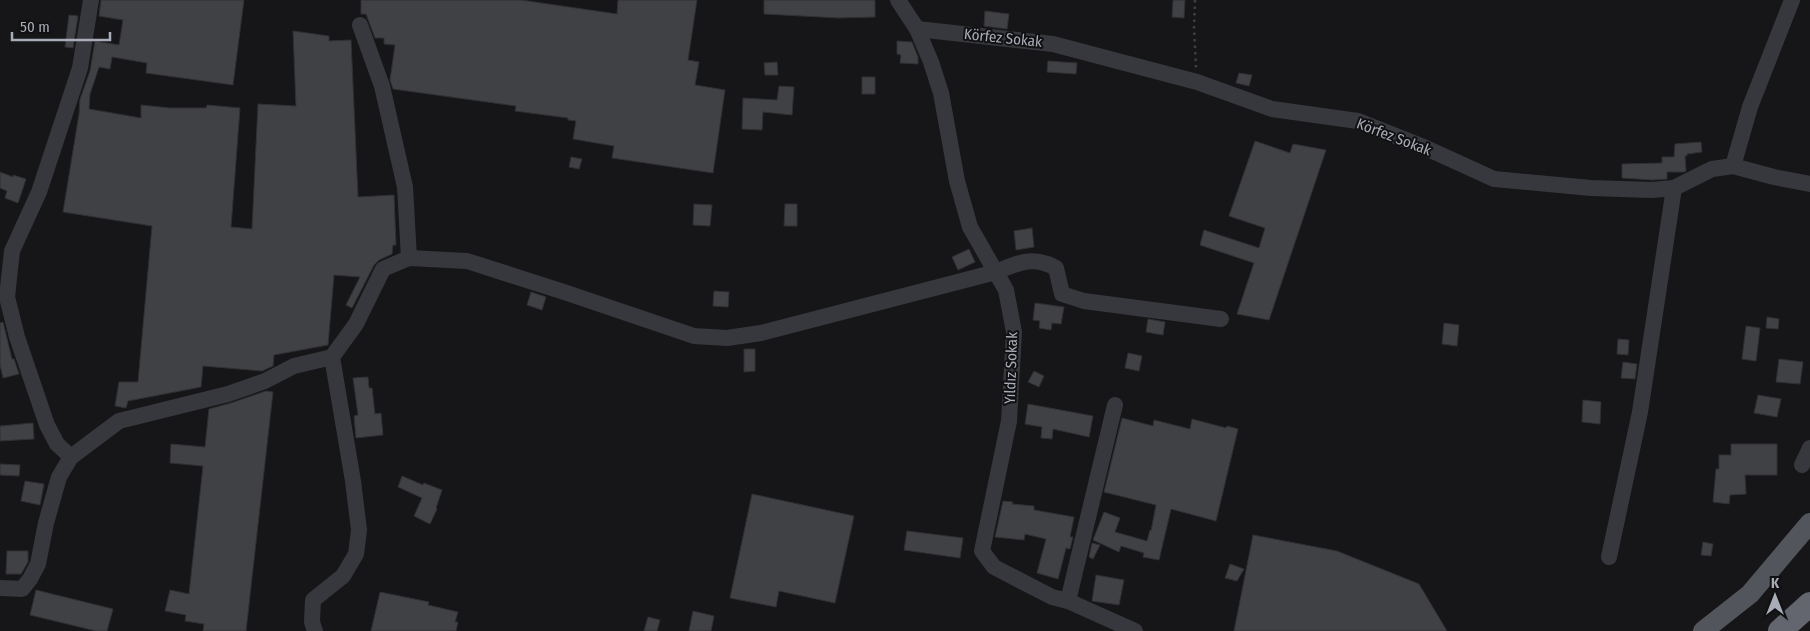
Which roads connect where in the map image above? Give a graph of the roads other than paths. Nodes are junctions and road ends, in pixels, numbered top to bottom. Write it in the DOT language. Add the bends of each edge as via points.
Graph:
graph roads {
  1 [pos="91,0"];
  2 [pos="898,0"];
  3 [pos="1792,0"];
  4 [pos="360,25"];
  5 [pos="917,28"];
  6 [pos="1733,166"];
  7 [pos="1810,184"];
  8 [pos="1674,188"];
  9 [pos="409,258"];
  10 [pos="996,272"];
  11 [pos="1221,319"];
  12 [pos="332,358"];
  13 [pos="1115,405"];
  14 [pos="1810,448"];
  15 [pos="71,457"];
  16 [pos="1802,465"];
  17 [pos="1810,523"];
  18 [pos="1609,557"];
  19 [pos="0,588"];
  20 [pos="1068,602"];
  21 [pos="1810,604"];
  22 [pos="315,631"];
  23 [pos="1135,631"];
  24 [pos="1704,631"];
  25 [pos="1780,631"];
  1 -- 15 [label="street" via="80,68 39,192 12,251 7,297 47,425 58,444"];
  2 -- 5 [label="street, Yıldız Sokak"];
  3 -- 6 [label="street" via="1750,107"];
  4 -- 9 [label="street" via="382,86 405,188"];
  5 -- 8 [label="street, Körfez Sokak" via="1053,44 1197,82 1272,109 1358,121 1494,178 1591,188"];
  5 -- 10 [label="street, Yıldız Sokak" via="941,93 957,181 970,227"];
  6 -- 7 [label="street, Körfez Sokak"];
  6 -- 8 [label="street, Körfez Sokak" via="1712,168"];
  8 -- 18 [label="street" via="1640,412"];
  9 -- 10 [label="street" via="467,262 694,336 727,338 761,333"];
  9 -- 12 [label="street" via="384,269 356,324"];
  10 -- 11 [label="street" via="1024,260 1046,262 1056,268 1062,294 1084,301"];
  10 -- 20 [label="street, Yıldız Sokak" via="1006,290 1014,332 1009,422 982,551 994,567"];
  12 -- 15 [label="street" via="294,366 228,394 119,421"];
  12 -- 22 [label="street" via="359,530 356,554 343,576 313,600"];
  13 -- 20 [label="street"];
  14 -- 16 [label="street"];
  15 -- 19 [label="street" via="59,477 38,564 30,579 22,589"];
  17 -- 24 [label="main road" via="1750,594"];
  20 -- 23 [label="street, Yıldız Sokak"];
  21 -- 25 [label="highway"];
}
